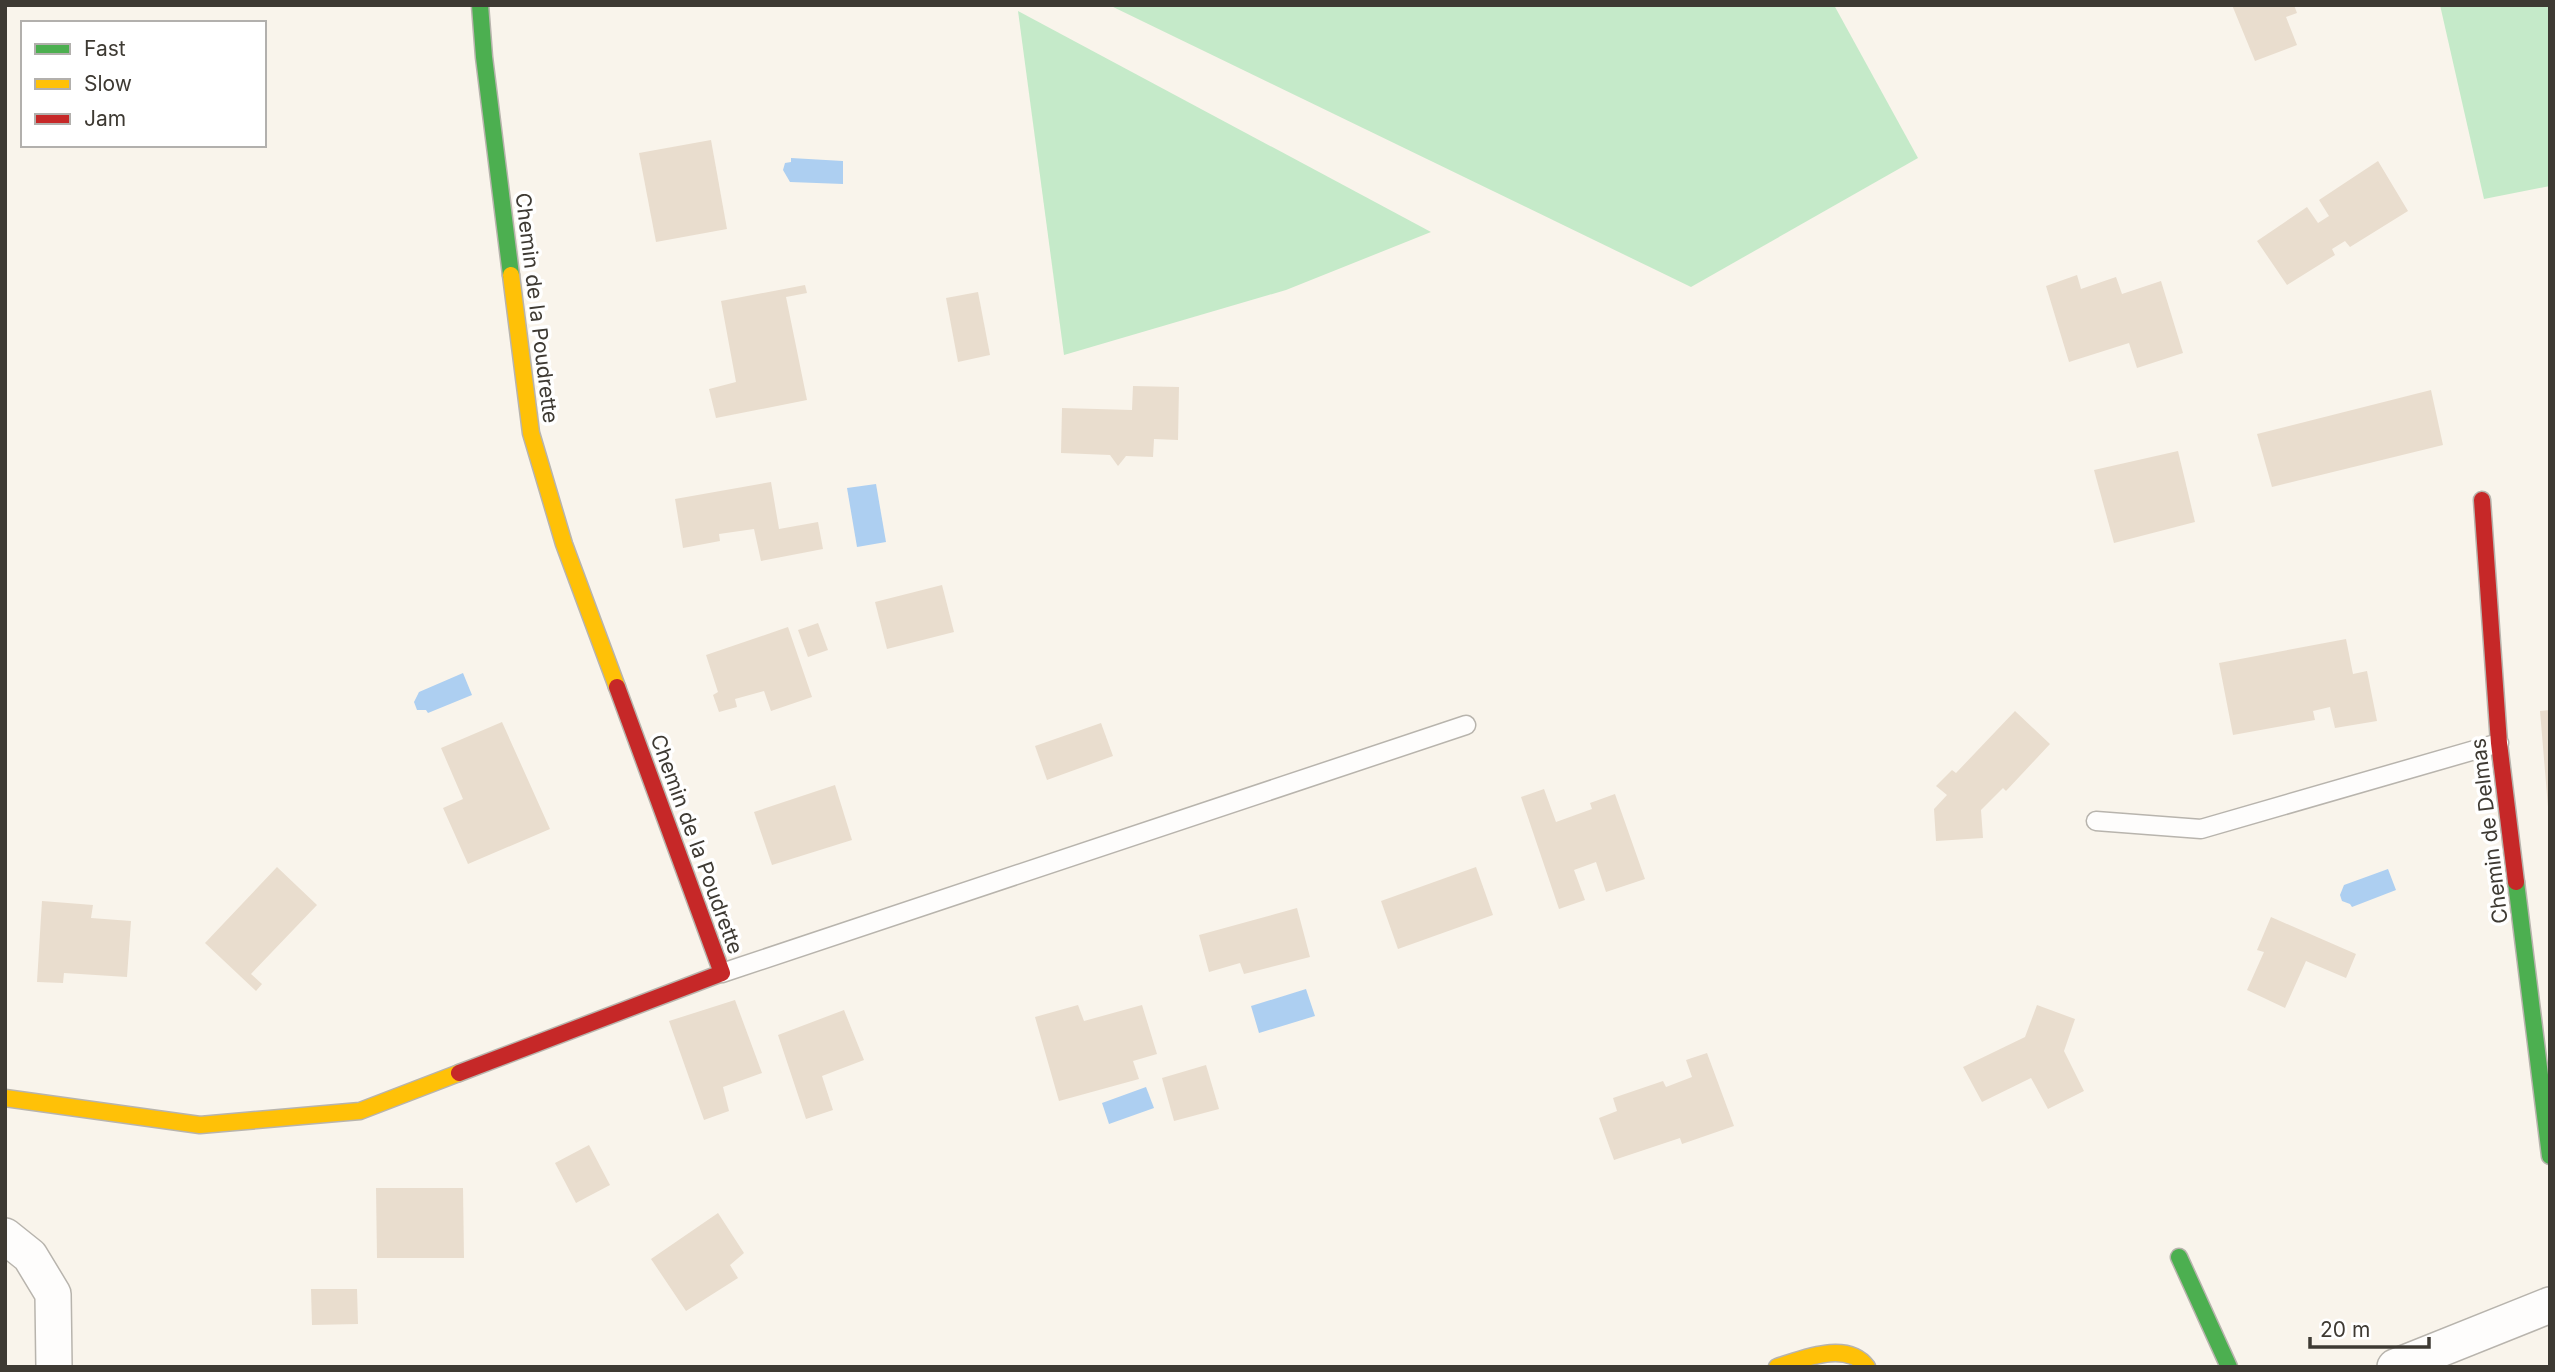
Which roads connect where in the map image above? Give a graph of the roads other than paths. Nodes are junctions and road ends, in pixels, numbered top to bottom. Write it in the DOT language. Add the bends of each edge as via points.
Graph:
graph roads {
  1 [pos="480,5"];
  2 [pos="2482,500"];
  3 [pos="1466,725"];
  4 [pos="2499,744"];
  5 [pos="2096,821"];
  6 [pos="722,973"];
  7 [pos="5,1098"];
  8 [pos="2550,1156"];
  9 [pos="5,1236"];
  10 [pos="2179,1257"];
  11 [pos="2550,1305"];
  12 [pos="2411,1364"];
  13 [pos="54,1367"];
  14 [pos="1777,1367"];
  15 [pos="1867,1367"];
  16 [pos="2229,1367"];
  1 -- 6 [label="street, Chemin de la Poudrette" via="531,433 564,544"];
  2 -- 4 [label="street, Chemin de Delmas"];
  3 -- 6 [label="lane"];
  4 -- 5 [label="lane" via="2201,829"];
  4 -- 8 [label="street, Chemin de Delmas"];
  6 -- 7 [label="street, Chemin de la Poudrette" via="360,1111 200,1125"];
  9 -- 13 [label="street" via="30,1256 53,1294"];
  10 -- 16 [label="street"];
  11 -- 12 [label="street"];
  14 -- 15 [label="street" via="1830,1351 1862,1360"];
}
